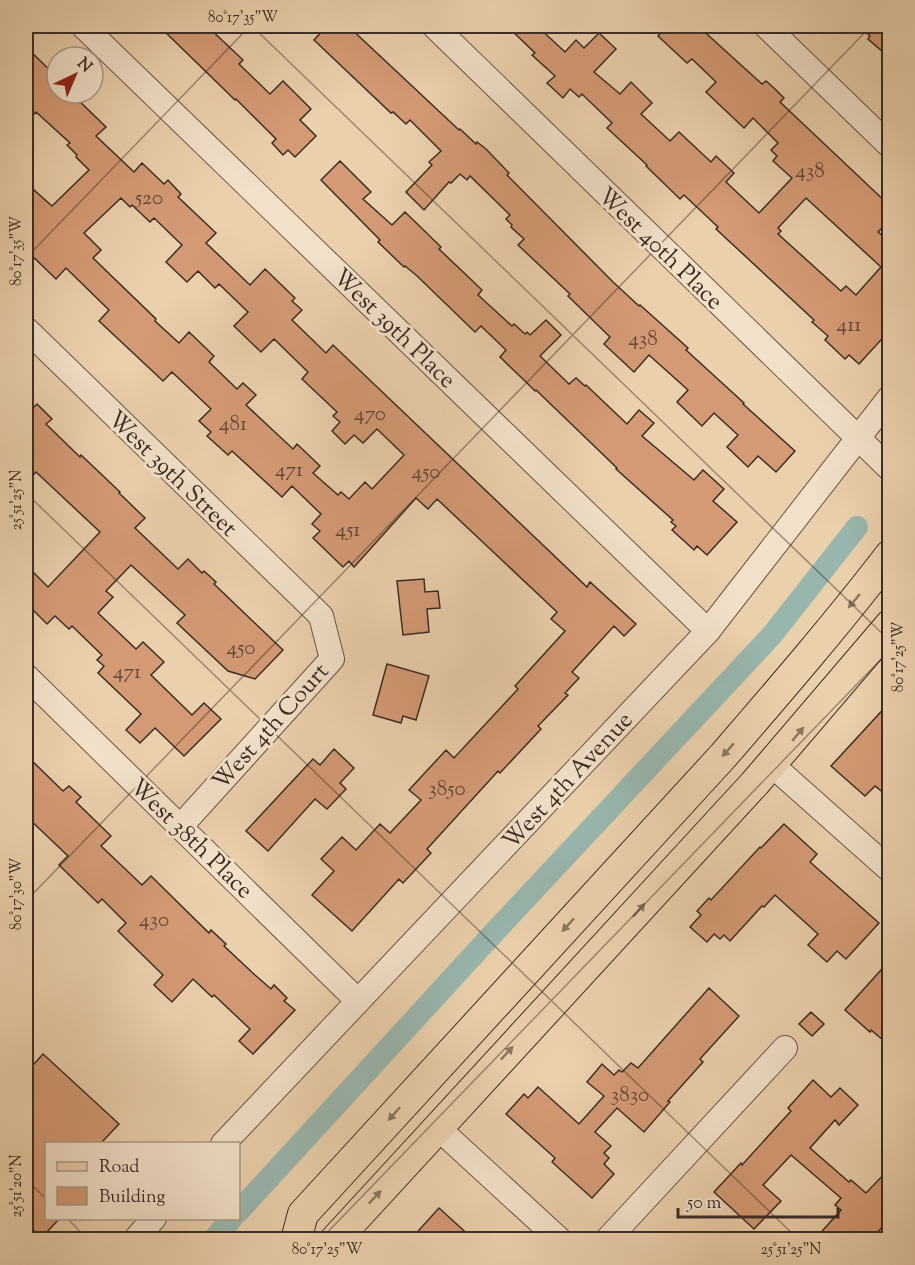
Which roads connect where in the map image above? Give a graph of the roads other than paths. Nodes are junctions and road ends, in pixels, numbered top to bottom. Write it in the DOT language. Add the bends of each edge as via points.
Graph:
graph roads {
  1 [pos="82,26"];
  2 [pos="434,26"];
  3 [pos="766,26"];
  4 [pos="890,146"];
  5 [pos="26,329"];
  6 [pos="890,398"];
  7 [pos="857,439"];
  8 [pos="890,470"];
  9 [pos="890,555"];
  10 [pos="321,616"];
  11 [pos="890,625"];
  12 [pos="708,631"];
  13 [pos="26,676"];
  14 [pos="772,765"];
  15 [pos="180,827"];
  16 [pos="890,870"];
  17 [pos="358,1001"];
  18 [pos="785,1048"];
  19 [pos="433,1071"];
  20 [pos="438,1128"];
  21 [pos="224,1142"];
  22 [pos="152,1220"];
  23 [pos="135,1239"];
  24 [pos="296,1239"];
  25 [pos="335,1239"];
  26 [pos="560,1239"];
  27 [pos="607,1239"];
  1 -- 12 [label="street, West 39th Place"];
  2 -- 7 [label="street, West 40th Place"];
  3 -- 4 [label="street"];
  5 -- 10 [label="street, West 39th Street"];
  6 -- 7 [label="street, West 4th Avenue"];
  7 -- 8 [label="street, West 40th Place"];
  7 -- 12 [label="street, West 4th Avenue"];
  9 -- 19 [label="main road, one-way" via="723,756"];
  10 -- 15 [label="street, West 4th Court" via="332,659"];
  14 -- 11 [label="main road, one-way"];
  12 -- 17 [label="street, West 4th Avenue"];
  13 -- 15 [label="street, West 38th Place"];
  14 -- 16 [label="street"];
  20 -- 14 [label="main road, one-way"];
  15 -- 17 [label="street, West 38th Place"];
  17 -- 21 [label="street, West 4th Avenue"];
  18 -- 27 [label="street"];
  19 -- 20 [label="main road" via="426,1097 428,1112"];
  19 -- 24 [label="main road, one-way" via="303,1214"];
  25 -- 20 [label="main road, one-way"];
  20 -- 26 [label="street"];
  22 -- 23 [label="street"];
}
